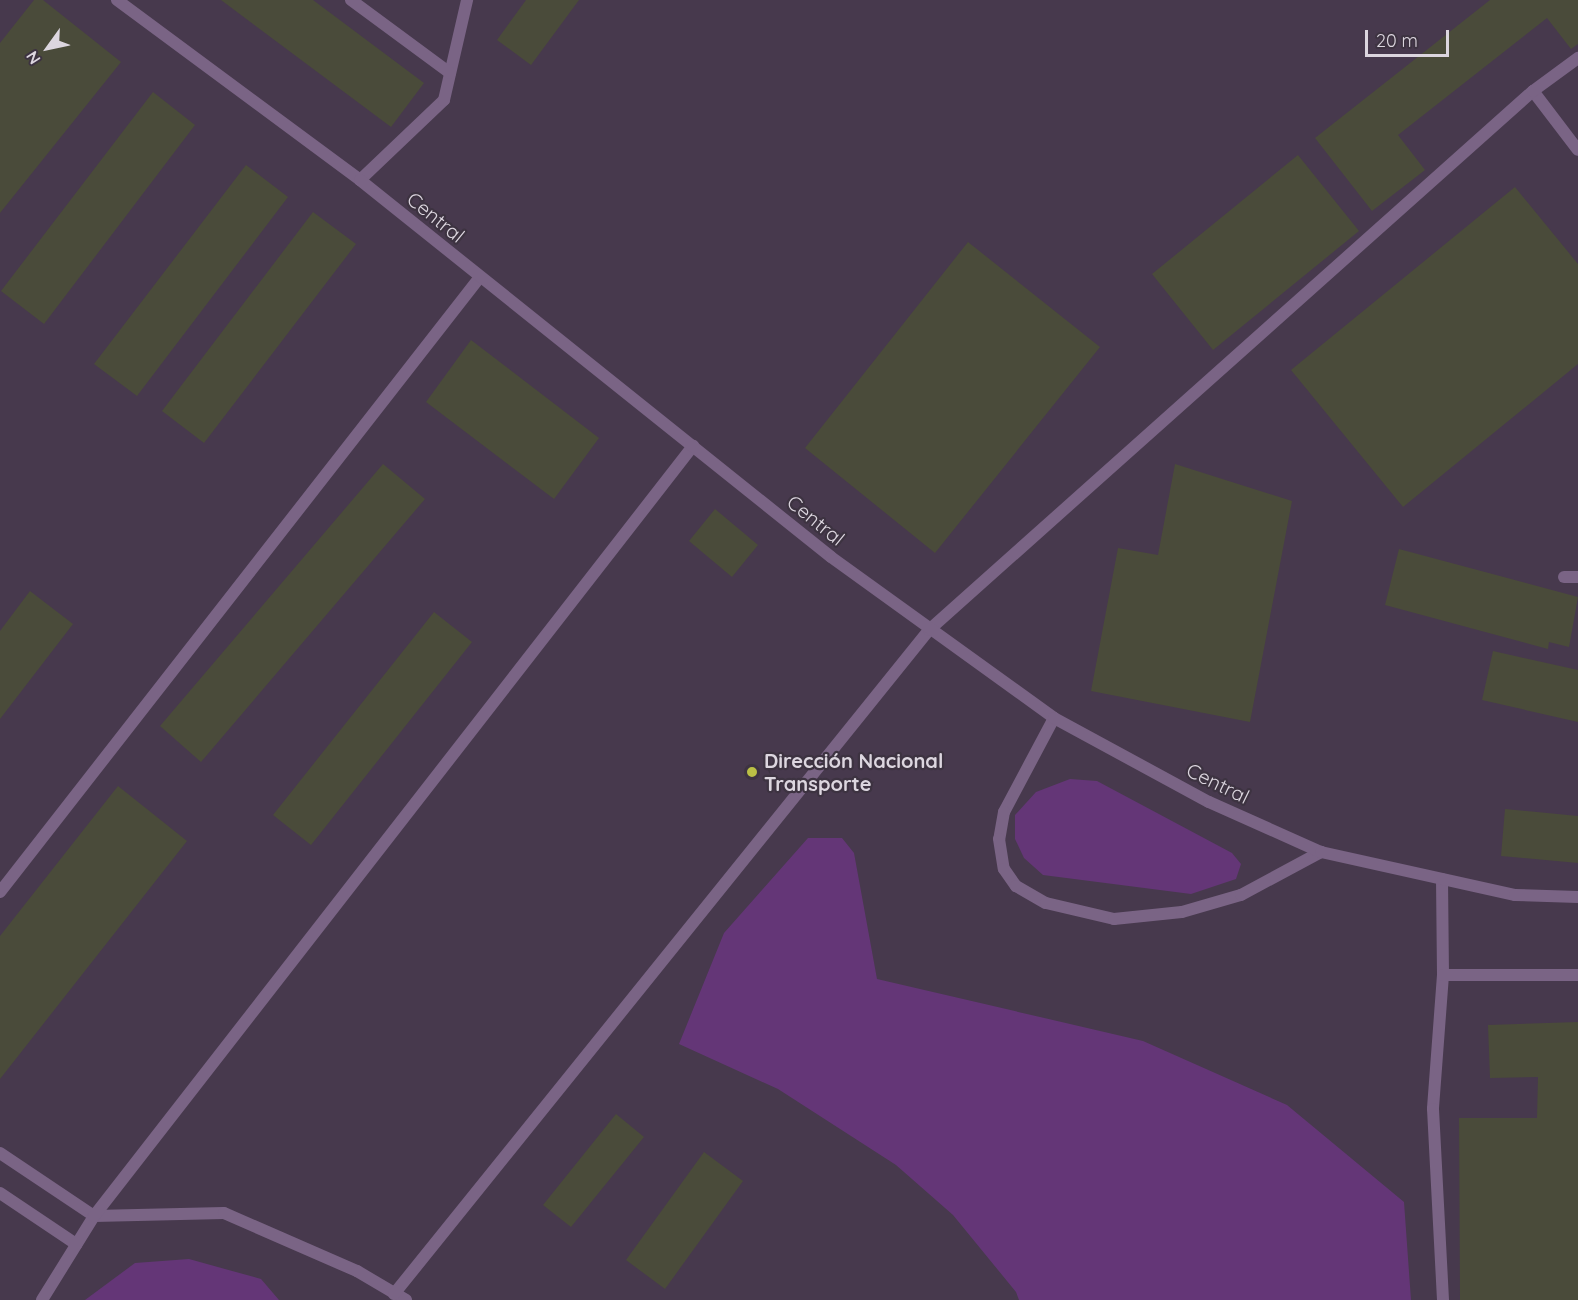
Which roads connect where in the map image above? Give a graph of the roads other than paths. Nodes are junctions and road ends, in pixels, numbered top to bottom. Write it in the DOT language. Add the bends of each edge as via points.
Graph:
graph roads {
  1 [pos="117,0"];
  2 [pos="351,0"];
  3 [pos="467,0"];
  4 [pos="1578,58"];
  5 [pos="450,73"];
  6 [pos="1533,91"];
  7 [pos="1578,150"];
  8 [pos="360,180"];
  9 [pos="480,277"];
  10 [pos="693,446"];
  11 [pos="1564,577"];
  12 [pos="1578,577"];
  13 [pos="929,630"];
  14 [pos="1054,718"];
  15 [pos="1321,852"];
  16 [pos="1442,879"];
  17 [pos="0,892"];
  18 [pos="1578,897"];
  19 [pos="1443,975"];
  20 [pos="1578,975"];
  21 [pos="0,1153"];
  22 [pos="0,1193"];
  23 [pos="94,1216"];
  24 [pos="76,1244"];
  25 [pos="394,1294"];
  26 [pos="42,1300"];
  27 [pos="406,1300"];
  28 [pos="1443,1300"];
  1 -- 8 [label="street, Central"];
  2 -- 5 [label="street"];
  3 -- 5 [label="street"];
  4 -- 6 [label="street"];
  5 -- 8 [label="street" via="444,100"];
  6 -- 7 [label="street"];
  6 -- 13 [label="street"];
  8 -- 9 [label="street, Central"];
  9 -- 10 [label="street, Central"];
  9 -- 17 [label="street"];
  10 -- 13 [label="street, Central"];
  10 -- 23 [label="street"];
  11 -- 12 [label="street"];
  13 -- 14 [label="street, Central"];
  13 -- 25 [label="street"];
  14 -- 15 [label="street, Central" via="1209,802"];
  14 -- 15 [label="street" via="1004,812 999,839 1004,869 1016,886 1046,903 1114,919 1182,912 1241,895"];
  15 -- 16 [label="street, Central"];
  16 -- 18 [label="street, Central" via="1515,895"];
  16 -- 19 [label="street"];
  19 -- 20 [label="street"];
  19 -- 28 [label="street" via="1433,1109"];
  21 -- 23 [label="street"];
  22 -- 24 [label="street"];
  23 -- 24 [label="street"];
  23 -- 25 [label="street" via="224,1213 357,1272"];
  24 -- 26 [label="street"];
  25 -- 27 [label="street"];
}
